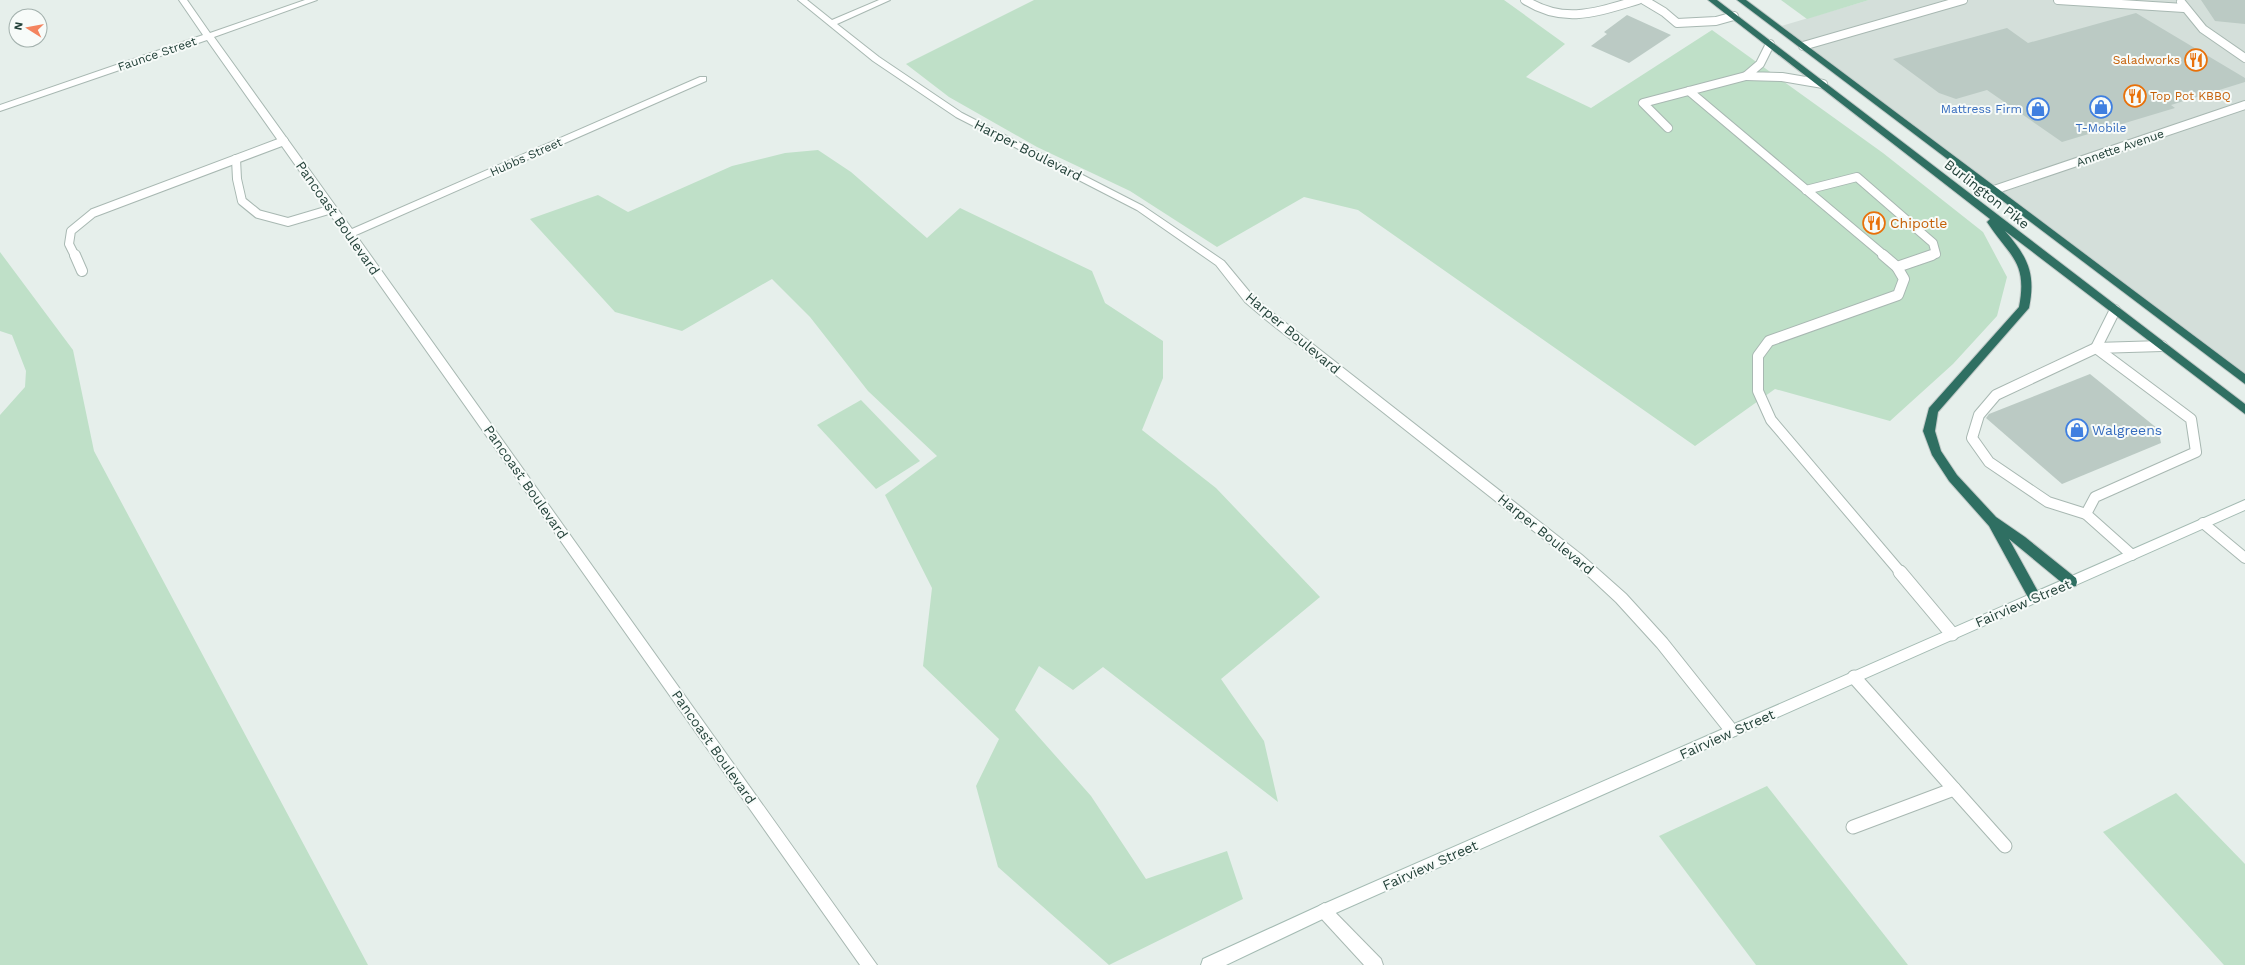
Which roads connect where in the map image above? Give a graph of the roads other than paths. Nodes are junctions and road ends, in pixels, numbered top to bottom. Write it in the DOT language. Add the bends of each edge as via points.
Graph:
graph roads {
  1 [pos="183,0"];
  2 [pos="313,0"];
  3 [pos="802,0"];
  4 [pos="886,0"];
  5 [pos="1525,0"];
  6 [pos="1638,0"];
  7 [pos="1644,0"];
  8 [pos="1712,0"];
  9 [pos="1741,0"];
  10 [pos="1963,0"];
  11 [pos="2058,0"];
  12 [pos="2179,0"];
  13 [pos="2184,8"];
  14 [pos="1734,16"];
  15 [pos="832,23"];
  16 [pos="209,36"];
  17 [pos="1770,44"];
  18 [pos="1803,46"];
  19 [pos="2245,58"];
  20 [pos="1746,76"];
  21 [pos="703,79"];
  22 [pos="1823,84"];
  23 [pos="1689,91"];
  24 [pos="2245,106"];
  25 [pos="0,108"];
  26 [pos="1668,128"];
  27 [pos="284,141"];
  28 [pos="236,159"];
  29 [pos="1806,190"];
  30 [pos="1994,190"];
  31 [pos="1969,197"];
  32 [pos="332,209"];
  33 [pos="350,234"];
  34 [pos="1897,267"];
  35 [pos="82,271"];
  36 [pos="2115,310"];
  37 [pos="2162,346"];
  38 [pos="2096,348"];
  39 [pos="2245,380"];
  40 [pos="2245,410"];
  41 [pos="2245,505"];
  42 [pos="2086,514"];
  43 [pos="1992,521"];
  44 [pos="2203,523"];
  45 [pos="2132,555"];
  46 [pos="2245,558"];
  47 [pos="2071,582"];
  48 [pos="2035,597"];
  49 [pos="1952,634"];
  50 [pos="1854,678"];
  51 [pos="1732,731"];
  52 [pos="1954,789"];
  53 [pos="1853,828"];
  54 [pos="2006,846"];
  55 [pos="1324,911"];
  56 [pos="868,965"];
  57 [pos="1209,965"];
  58 [pos="1375,965"];
  1 -- 16 [label="street, Pancoast Boulevard"];
  2 -- 16 [label="street, Faunce Street"];
  3 -- 15 [label="street, Harper Boulevard"];
  4 -- 15 [label="street"];
  5 -- 6 [label="lane" via="1536,9 1570,16 1594,13"];
  7 -- 14 [label="lane" via="1677,23 1716,21"];
  8 -- 14 [label="highway, Burlington Pike"];
  9 -- 18 [label="highway, Burlington Pike"];
  10 -- 18 [label="lane"];
  11 -- 13 [label="lane"];
  12 -- 13 [label="lane"];
  13 -- 19 [label="lane" via="2203,29"];
  14 -- 17 [label="highway, Burlington Pike"];
  15 -- 51 [label="street, Harper Boulevard" via="876,59 959,115 1140,208 1220,263 1249,299 1268,316 1578,559 1621,598 1662,643"];
  16 -- 25 [label="street, Faunce Street"];
  16 -- 27 [label="street, Pancoast Boulevard"];
  17 -- 20 [label="lane" via="1760,64"];
  17 -- 22 [label="highway, Burlington Pike"];
  18 -- 30 [label="highway, Burlington Pike"];
  20 -- 22 [label="lane" via="1782,76"];
  20 -- 23 [label="lane"];
  21 -- 33 [label="street, Hubbs Street"];
  22 -- 31 [label="highway, Burlington Pike"];
  23 -- 26 [label="lane" via="1643,103"];
  23 -- 29 [label="lane"];
  24 -- 30 [label="lane, Annette Avenue"];
  27 -- 28 [label="lane"];
  27 -- 32 [label="street, Pancoast Boulevard"];
  28 -- 32 [label="lane" via="242,201 258,214 288,222"];
  28 -- 35 [label="lane" via="93,213 71,231 69,244"];
  29 -- 34 [label="lane"];
  29 -- 34 [label="lane" via="1856,177 1933,243 1936,254"];
  30 -- 39 [label="highway, Burlington Pike"];
  31 -- 36 [label="highway, Burlington Pike"];
  31 -- 43 [label="highway" via="2011,244 2024,267 2028,288 2024,308 1933,411 1929,431 1936,452 1953,478"];
  32 -- 33 [label="street, Pancoast Boulevard"];
  33 -- 56 [label="street, Pancoast Boulevard"];
  34 -- 49 [label="lane" via="1904,279 1898,295 1768,341 1758,356 1758,391 1771,420"];
  36 -- 37 [label="highway, Burlington Pike"];
  36 -- 38 [label="lane"];
  37 -- 38 [label="lane"];
  37 -- 40 [label="highway, Burlington Pike"];
  38 -- 42 [label="lane" via="2191,419 2196,452 2095,497"];
  38 -- 42 [label="lane" via="1996,395 1979,415 1972,438 1989,462 2048,502"];
  41 -- 44 [label="street, Fairview Street"];
  42 -- 45 [label="lane"];
  43 -- 47 [label="highway"];
  43 -- 48 [label="highway"];
  44 -- 45 [label="street, Fairview Street"];
  44 -- 46 [label="lane"];
  45 -- 47 [label="street, Fairview Street"];
  47 -- 48 [label="street, Fairview Street"];
  48 -- 49 [label="street, Fairview Street"];
  49 -- 50 [label="street, Fairview Street"];
  50 -- 51 [label="street, Fairview Street"];
  50 -- 52 [label="lane"];
  51 -- 55 [label="street, Fairview Street"];
  52 -- 53 [label="lane"];
  52 -- 54 [label="lane"];
  55 -- 57 [label="street, Fairview Street"];
  55 -- 58 [label="street"];
}
